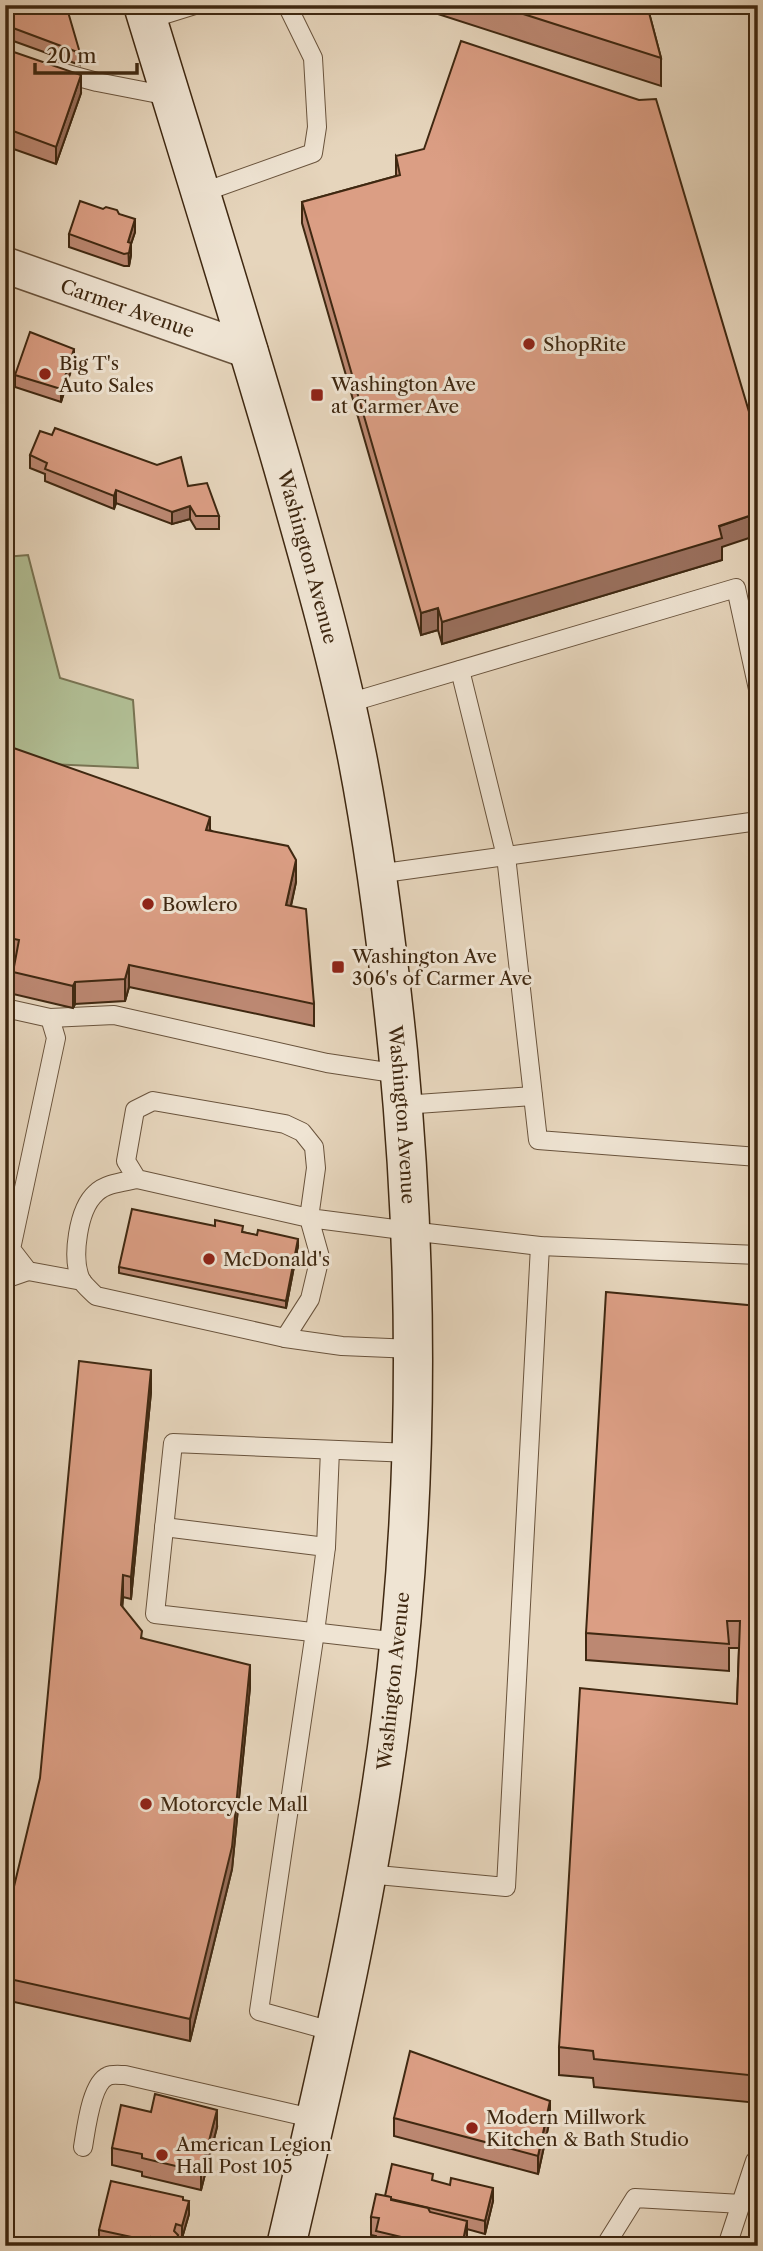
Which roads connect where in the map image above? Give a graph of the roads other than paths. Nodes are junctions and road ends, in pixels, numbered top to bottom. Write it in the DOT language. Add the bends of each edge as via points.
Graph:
graph roads {
  1 [pos="195,5"];
  2 [pos="287,5"];
  3 [pos="145,13"];
  4 [pos="47,69"];
  5 [pos="169,96"];
  6 [pos="201,193"];
  7 [pos="5,265"];
  8 [pos="250,352"];
  9 [pos="460,670"];
  10 [pos="758,689"];
  11 [pos="345,704"];
  12 [pos="758,821"];
  13 [pos="506,856"];
  14 [pos="377,874"];
  15 [pos="5,1008"];
  16 [pos="50,1018"];
  17 [pos="401,1089"];
  18 [pos="533,1096"];
  19 [pos="758,1157"];
  20 [pos="137,1179"];
  21 [pos="309,1218"];
  22 [pos="410,1231"];
  23 [pos="540,1246"];
  24 [pos="758,1255"];
  25 [pos="28,1271"];
  26 [pos="5,1279"];
  27 [pos="82,1281"];
  28 [pos="285,1338"];
  29 [pos="413,1349"];
  30 [pos="330,1450"];
  31 [pos="411,1453"];
  32 [pos="164,1527"];
  33 [pos="326,1547"];
  34 [pos="315,1632"];
  35 [pos="399,1642"];
  36 [pos="367,1874"];
  37 [pos="335,2032"];
  38 [pos="316,2119"];
  39 [pos="82,2147"];
  40 [pos="758,2160"];
  41 [pos="741,2204"];
  42 [pos="286,2246"];
  43 [pos="605,2246"];
  44 [pos="727,2246"];
  1 -- 3 [label="lane"];
  2 -- 6 [label="lane" via="313,58 317,127 313,153"];
  3 -- 5 [label="main road, Washington Avenue"];
  4 -- 5 [label="lane"];
  5 -- 6 [label="main road, Washington Avenue"];
  6 -- 8 [label="main road, Washington Avenue"];
  7 -- 8 [label="street, Carmer Avenue"];
  8 -- 11 [label="main road, Washington Avenue"];
  9 -- 10 [label="lane" via="736,588"];
  9 -- 11 [label="lane"];
  9 -- 13 [label="lane"];
  11 -- 14 [label="main road, Washington Avenue"];
  12 -- 13 [label="lane"];
  13 -- 14 [label="lane"];
  13 -- 18 [label="lane"];
  14 -- 17 [label="main road, Washington Avenue"];
  15 -- 16 [label="lane"];
  16 -- 17 [label="lane" via="114,1015 327,1063"];
  16 -- 25 [label="lane" via="57,1038 11,1249"];
  17 -- 18 [label="lane"];
  17 -- 22 [label="main road, Washington Avenue"];
  18 -- 19 [label="lane" via="538,1140"];
  20 -- 21 [label="lane"];
  20 -- 21 [label="lane" via="126,1161 135,1110 153,1101 285,1124 302,1132 314,1147"];
  20 -- 27 [label="lane" via="96,1192 86,1207 75,1258"];
  21 -- 22 [label="lane"];
  21 -- 28 [label="lane" via="320,1257 310,1299"];
  22 -- 23 [label="lane"];
  22 -- 29 [label="main road, Washington Avenue"];
  23 -- 24 [label="lane"];
  23 -- 36 [label="lane" via="506,1887"];
  25 -- 26 [label="lane"];
  25 -- 27 [label="lane"];
  27 -- 28 [label="lane" via="96,1296"];
  28 -- 29 [label="lane"];
  29 -- 31 [label="main road, Washington Avenue"];
  30 -- 31 [label="lane"];
  30 -- 32 [label="lane" via="173,1443"];
  30 -- 33 [label="lane"];
  31 -- 35 [label="main road, Washington Avenue"];
  32 -- 33 [label="lane"];
  32 -- 34 [label="lane" via="156,1614"];
  33 -- 34 [label="lane"];
  34 -- 35 [label="lane"];
  34 -- 37 [label="lane" via="259,2011"];
  35 -- 36 [label="main road, Washington Avenue"];
  36 -- 37 [label="main road, Washington Avenue"];
  37 -- 38 [label="main road, Washington Avenue"];
  38 -- 39 [label="lane" via="125,2075 108,2076 92,2100"];
  38 -- 42 [label="main road, Washington Avenue"];
  40 -- 41 [label="lane"];
  41 -- 43 [label="lane" via="635,2198"];
  41 -- 44 [label="lane"];
}
